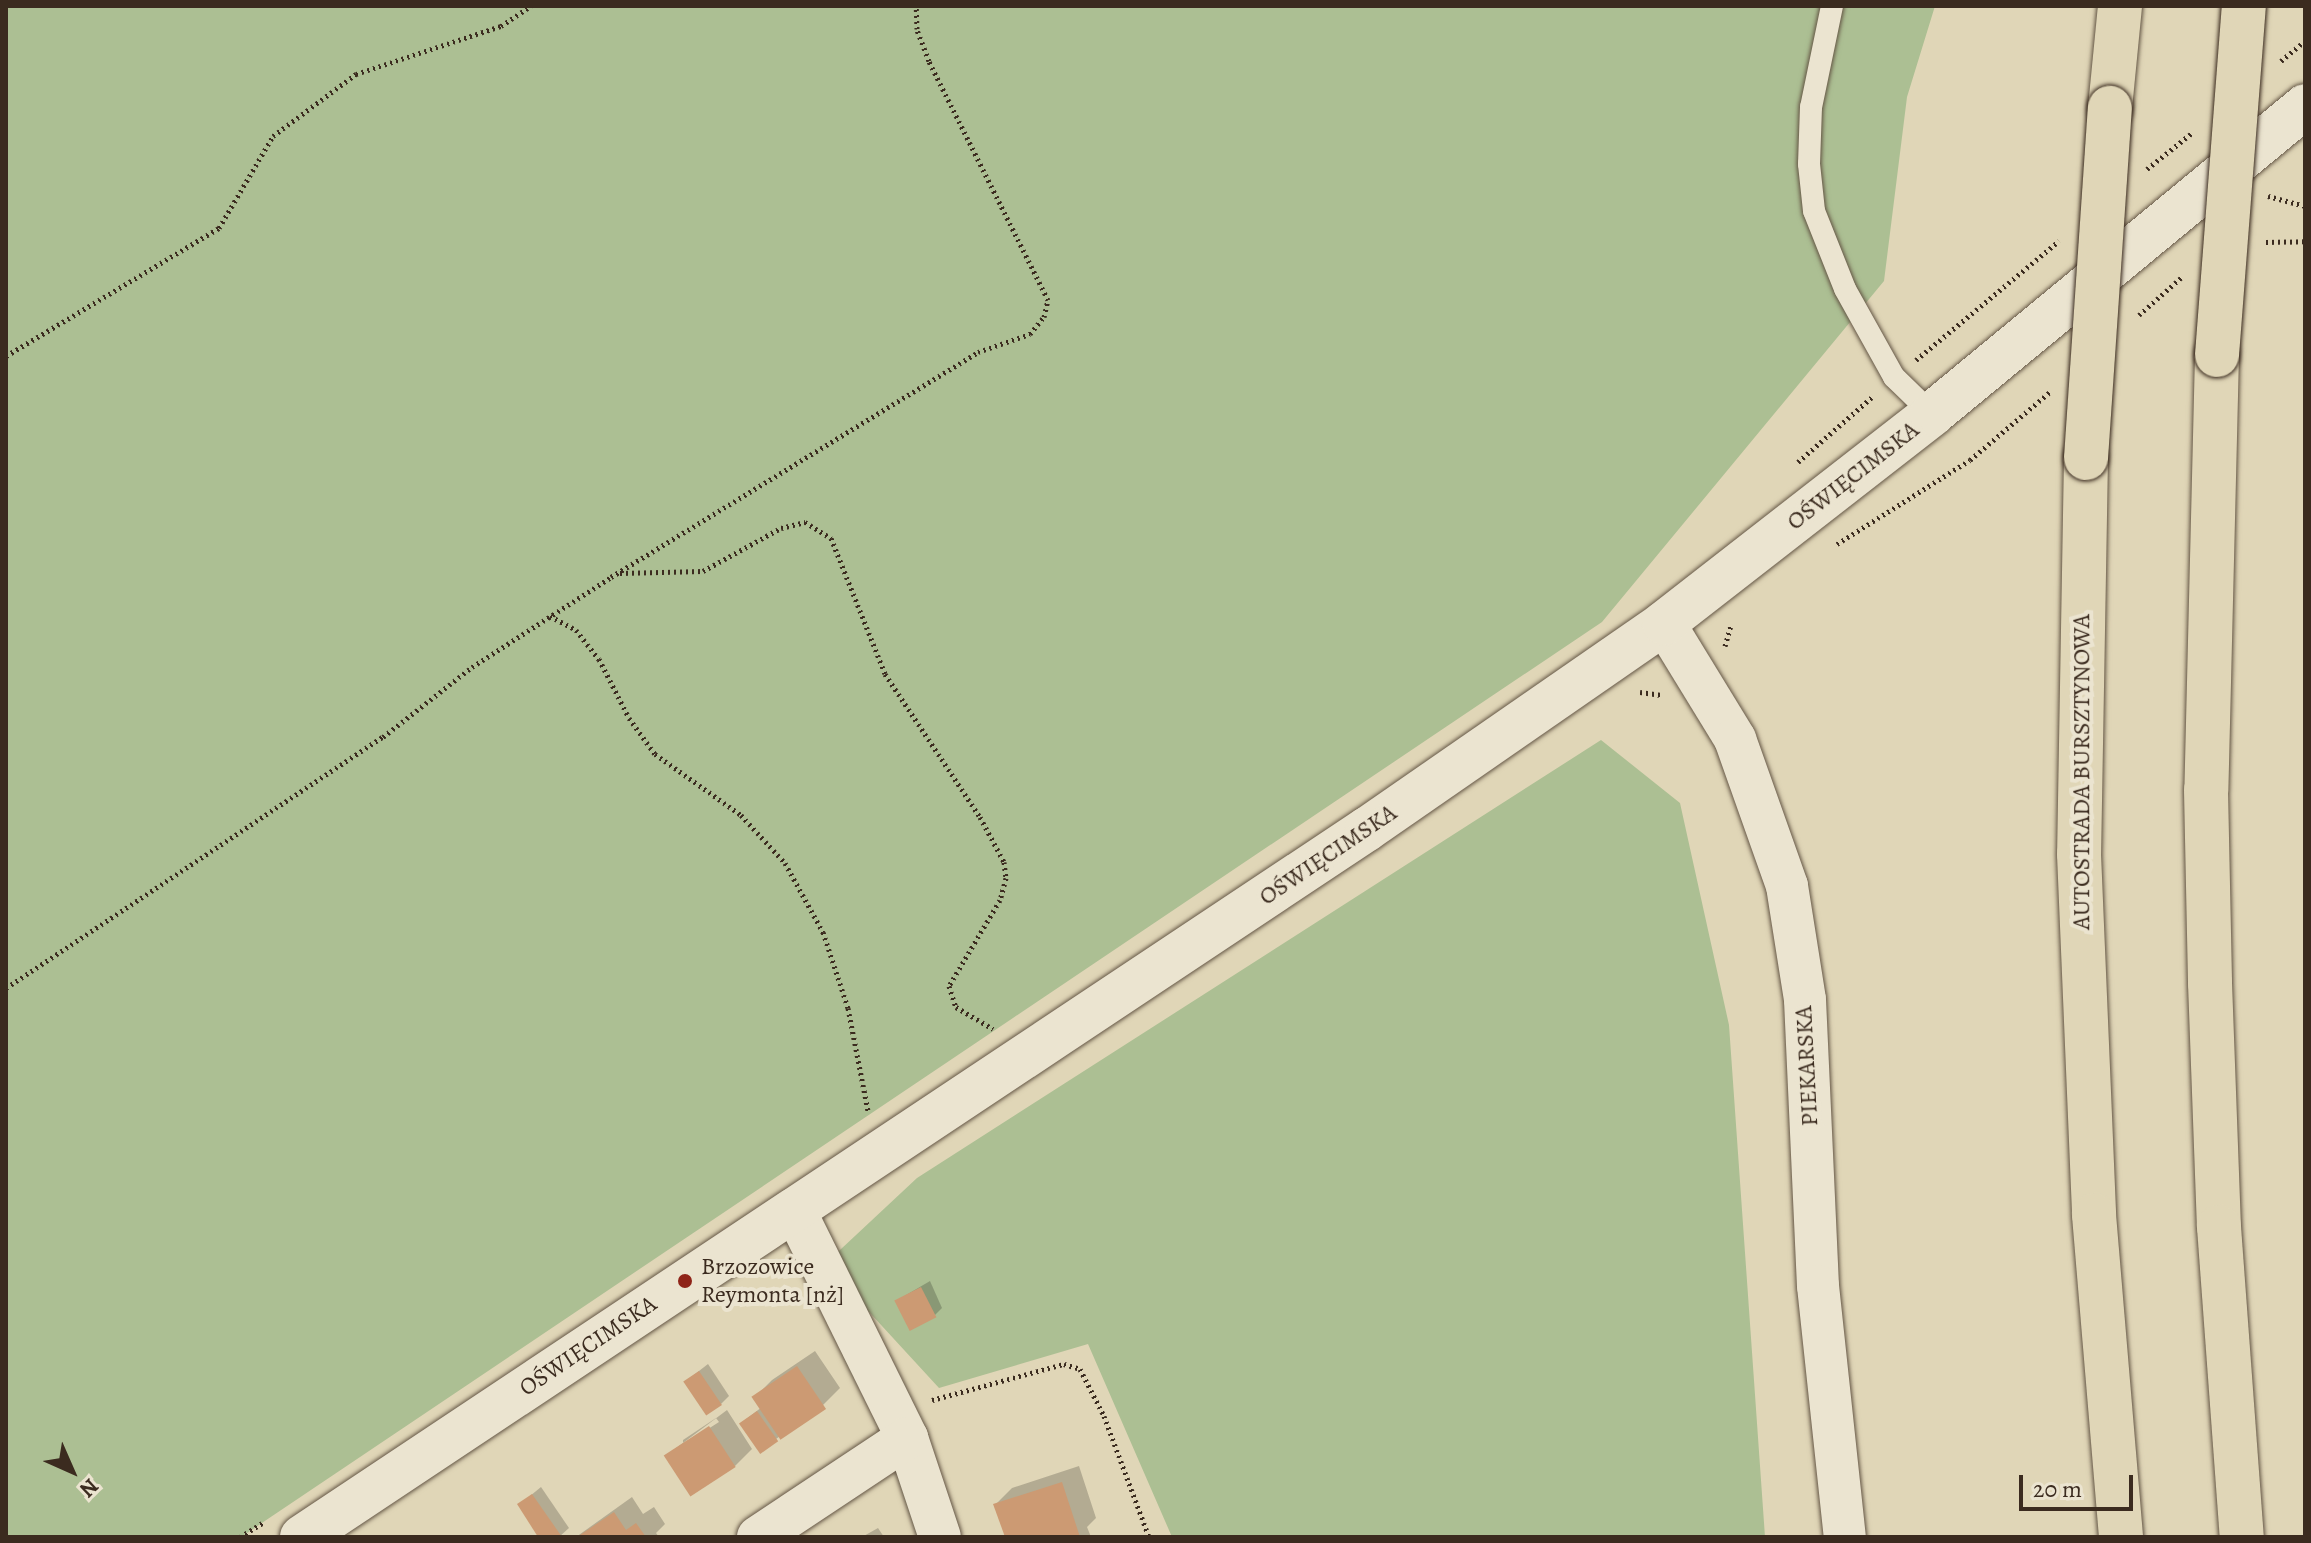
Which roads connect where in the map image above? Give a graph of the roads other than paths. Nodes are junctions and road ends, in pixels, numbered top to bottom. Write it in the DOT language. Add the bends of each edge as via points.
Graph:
graph roads {
  1 [pos="1832,6"];
  2 [pos="2120,6"];
  3 [pos="2244,6"];
  4 [pos="2305,106"];
  5 [pos="1932,414"];
  6 [pos="1664,623"];
  7 [pos="794,1209"];
  8 [pos="901,1425"];
  9 [pos="284,1528"];
  10 [pos="758,1537"];
  11 [pos="940,1537"];
  12 [pos="1845,1537"];
  13 [pos="2121,1537"];
  14 [pos="2242,1537"];
  1 -- 5 [label="lane" via="1811,107 1814,211 1845,289 1894,377"];
  2 -- 13 [label="highway, AUTOSTRADA BURSZTYNOWA, bridge" via="2086,458 2079,869 2094,1215"];
  3 -- 14 [label="highway, bridge" via="2217,355 2206,790 2219,1227"];
  4 -- 5 [label="street, OŚWIĘCIMSKA"];
  5 -- 6 [label="street, OŚWIĘCIMSKA"];
  6 -- 7 [label="street, OŚWIĘCIMSKA" via="1367,829"];
  6 -- 12 [label="street, PIEKARSKA" via="1735,739 1787,886 1805,1000 1818,1286"];
  7 -- 8 [label="street"];
  7 -- 9 [label="street, OŚWIĘCIMSKA"];
  8 -- 10 [label="street"];
  8 -- 11 [label="street"];
}
